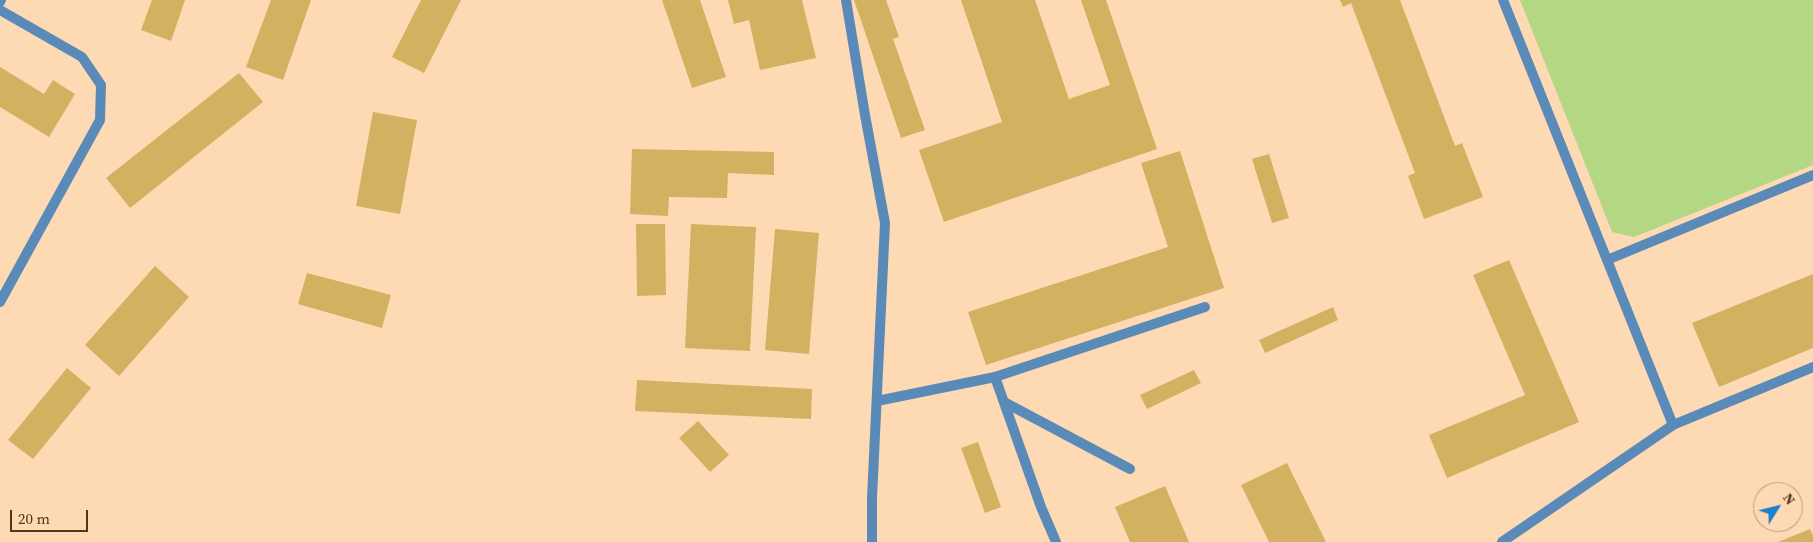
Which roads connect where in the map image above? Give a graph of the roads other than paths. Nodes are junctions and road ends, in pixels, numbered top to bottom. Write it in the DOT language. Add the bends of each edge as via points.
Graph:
graph roads {
  1 [pos="846,0"];
  2 [pos="1503,0"];
  3 [pos="0,10"];
  4 [pos="1813,175"];
  5 [pos="1607,260"];
  6 [pos="0,302"];
  7 [pos="1205,307"];
  8 [pos="1813,367"];
  9 [pos="995,377"];
  10 [pos="877,401"];
  11 [pos="1004,402"];
  12 [pos="1673,425"];
  13 [pos="1130,469"];
  14 [pos="872,542"];
  15 [pos="1056,542"];
  16 [pos="1502,542"];
  1 -- 10 [label="street" via="885,223"];
  2 -- 5 [label="street"];
  3 -- 6 [label="street" via="82,57 101,84 100,120"];
  4 -- 5 [label="street"];
  5 -- 12 [label="street"];
  7 -- 9 [label="street"];
  8 -- 12 [label="street"];
  9 -- 10 [label="street"];
  9 -- 11 [label="street"];
  10 -- 14 [label="street"];
  11 -- 13 [label="street"];
  11 -- 15 [label="street"];
  12 -- 16 [label="street"];
}
